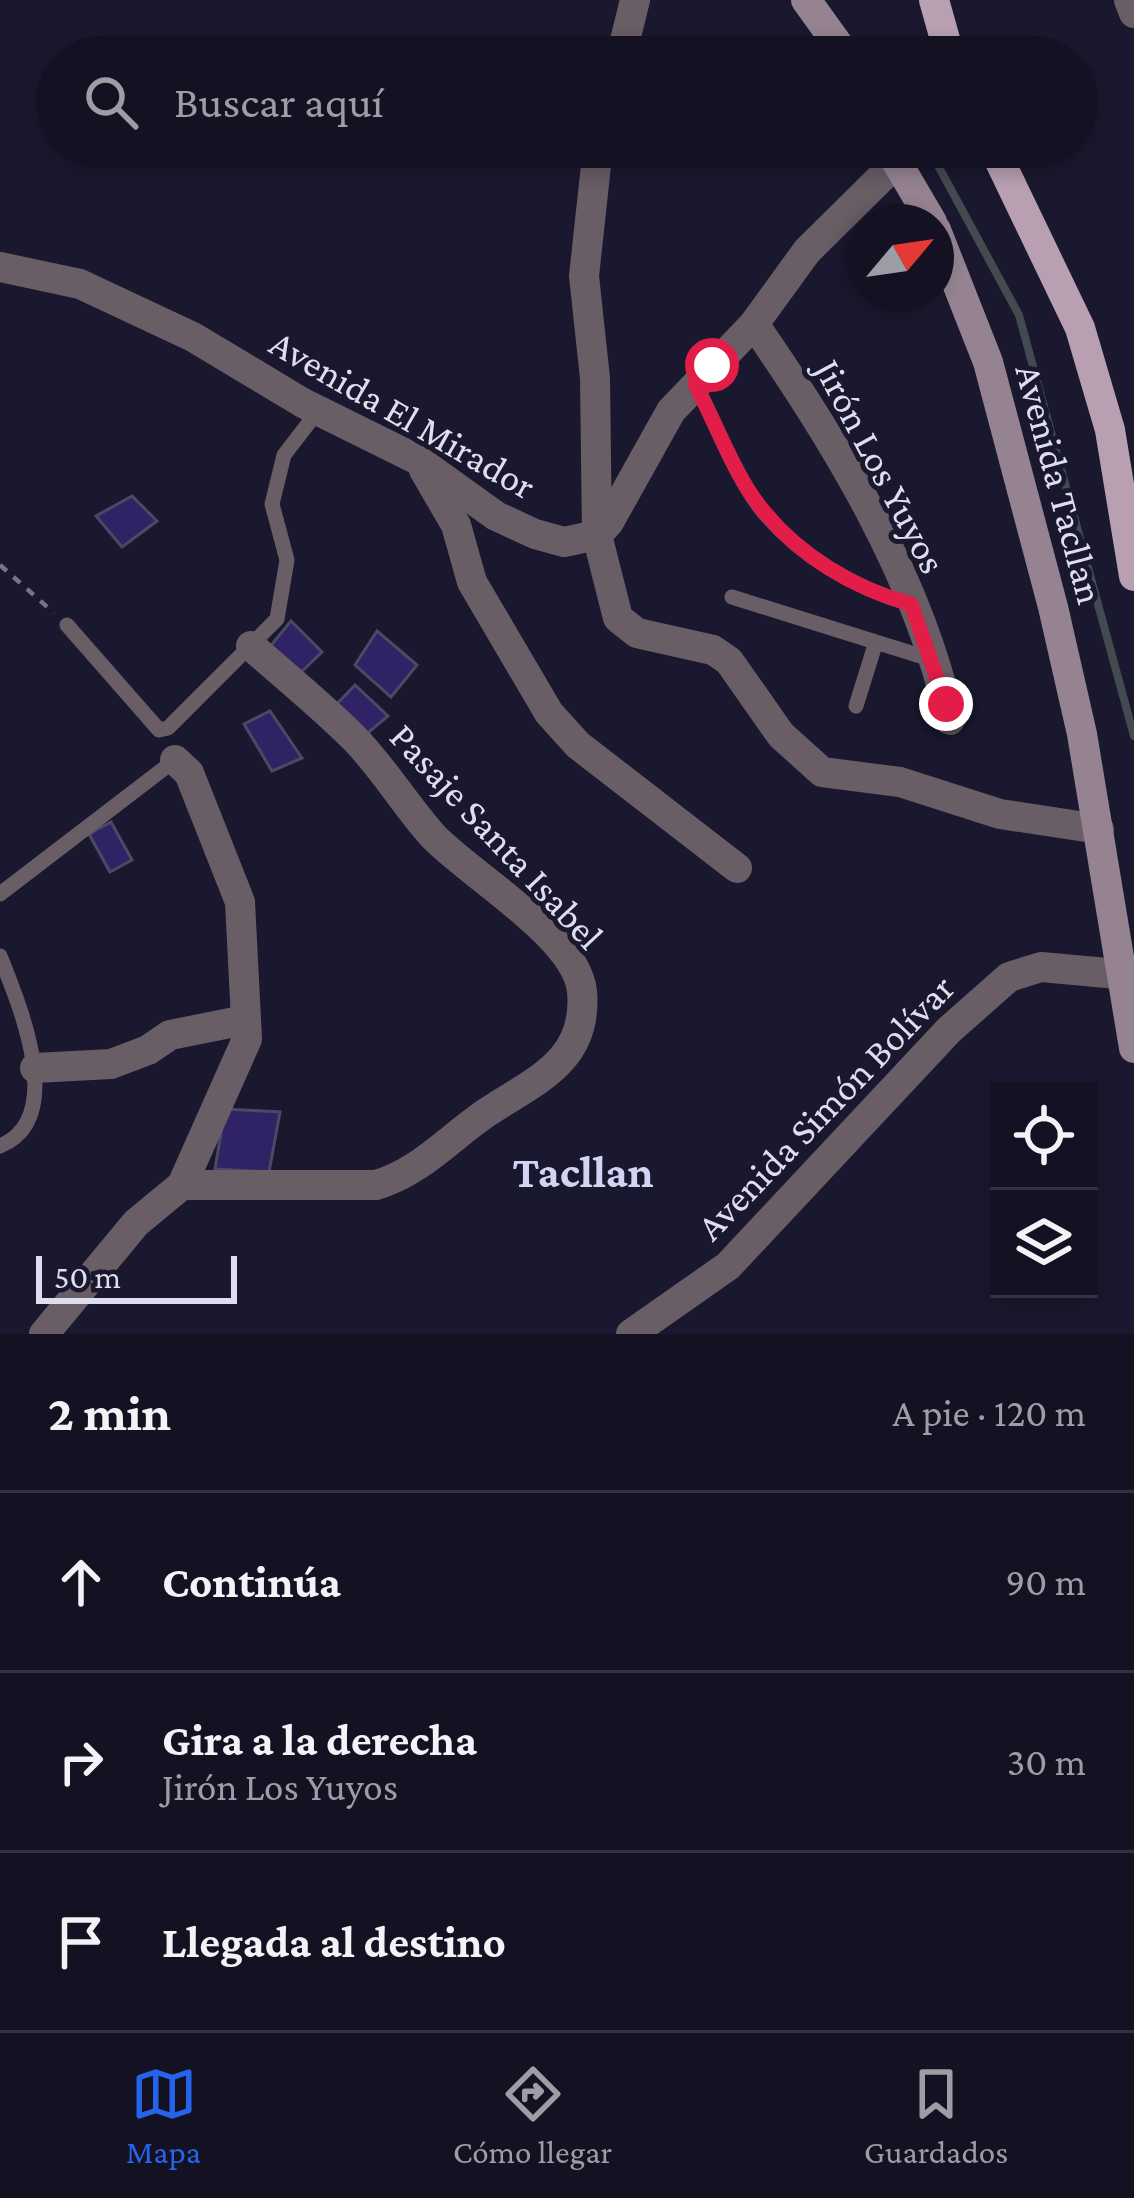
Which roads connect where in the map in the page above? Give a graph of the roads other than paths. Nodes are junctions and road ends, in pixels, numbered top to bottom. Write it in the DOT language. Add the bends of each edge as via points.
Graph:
graph roads {
  1 [pos="635,0"];
  2 [pos="806,0"];
  3 [pos="934,0"];
  4 [pos="1129,0"];
  5 [pos="1134,13"];
  6 [pos="626,36"];
  7 [pos="832,36"];
  8 [pos="944,36"];
  9 [pos="596,168"];
  10 [pos="880,168"];
  11 [pos="898,168"];
  12 [pos="1003,168"];
  13 [pos="921,204"];
  14 [pos="0,267"];
  15 [pos="954,276"];
  16 [pos="754,324"];
  17 [pos="695,384"];
  18 [pos="318,411"];
  19 [pos="418,460"];
  20 [pos="597,535"];
  21 [pos="1134,576"];
  22 [pos="731,597"];
  23 [pos="911,604"];
  24 [pos="67,625"];
  25 [pos="875,645"];
  26 [pos="251,646"];
  27 [pos="930,659"];
  28 [pos="856,706"];
  29 [pos="950,719"];
  30 [pos="175,760"];
  31 [pos="1099,829"];
  32 [pos="737,868"];
  33 [pos="0,894"];
  34 [pos="1134,938"];
  35 [pos="0,956"];
  36 [pos="1118,974"];
  37 [pos="245,1020"];
  38 [pos="1134,1048"];
  39 [pos="35,1068"];
  40 [pos="0,1146"];
  41 [pos="182,1185"];
  42 [pos="44,1334"];
  43 [pos="631,1334"];
  1 -- 6 [label="street"];
  2 -- 7 [label="street"];
  3 -- 8 [label="main road"];
  4 -- 5 [label="street"];
  9 -- 20 [label="street" via="584,276"];
  10 -- 16 [label="street"];
  11 -- 13 [label="street"];
  12 -- 21 [label="main road" via="1080,328 1110,430"];
  14 -- 18 [label="street, Avenida El Mirador" via="80,284 193,337"];
  15 -- 31 [label="street, Avenida Tacllan" via="988,362 1053,607"];
  16 -- 17 [label="street"];
  16 -- 23 [label="street, Jirón Los Yuyos" via="817,422"];
  17 -- 20 [label="street"];
  17 -- 23 [label="lane" via="761,509 826,568"];
  18 -- 19 [label="street, Avenida El Mirador"];
  18 -- 26 [label="lane" via="284,455 272,504 287,560 277,619"];
  19 -- 20 [label="street, Avenida El Mirador" via="535,535 564,542"];
  19 -- 32 [label="street" via="456,525 472,582 549,712 578,746"];
  20 -- 31 [label="street" via="618,618 637,633 729,661 790,746 822,772"];
  22 -- 25 [label="lane"];
  23 -- 27 [label="street, Jirón Los Yuyos"];
  24 -- 26 [label="lane" via="159,730"];
  25 -- 27 [label="lane"];
  25 -- 28 [label="lane"];
  26 -- 41 [label="street, Pasaje Santa Isabel" via="355,738 434,837 548,935 578,972 581,1009 572,1050 555,1072 403,1177 376,1185"];
  27 -- 29 [label="street, Jirón Los Yuyos"];
  30 -- 33 [label="lane"];
  30 -- 37 [label="street" via="189,773 240,902"];
  31 -- 36 [label="street, Avenida Tacllan"];
  34 -- 36 [label="street"];
  35 -- 39 [label="lane"];
  36 -- 38 [label="street, Avenida Tacllan"];
  36 -- 43 [label="street, Avenida Simón Bolívar" via="1041,967 1009,977 949,1030 728,1266"];
  37 -- 39 [label="street" via="170,1035 111,1064"];
  37 -- 41 [label="street" via="247,1040"];
  39 -- 40 [label="lane" via="28,1126"];
  41 -- 42 [label="street" via="136,1223"];
}
